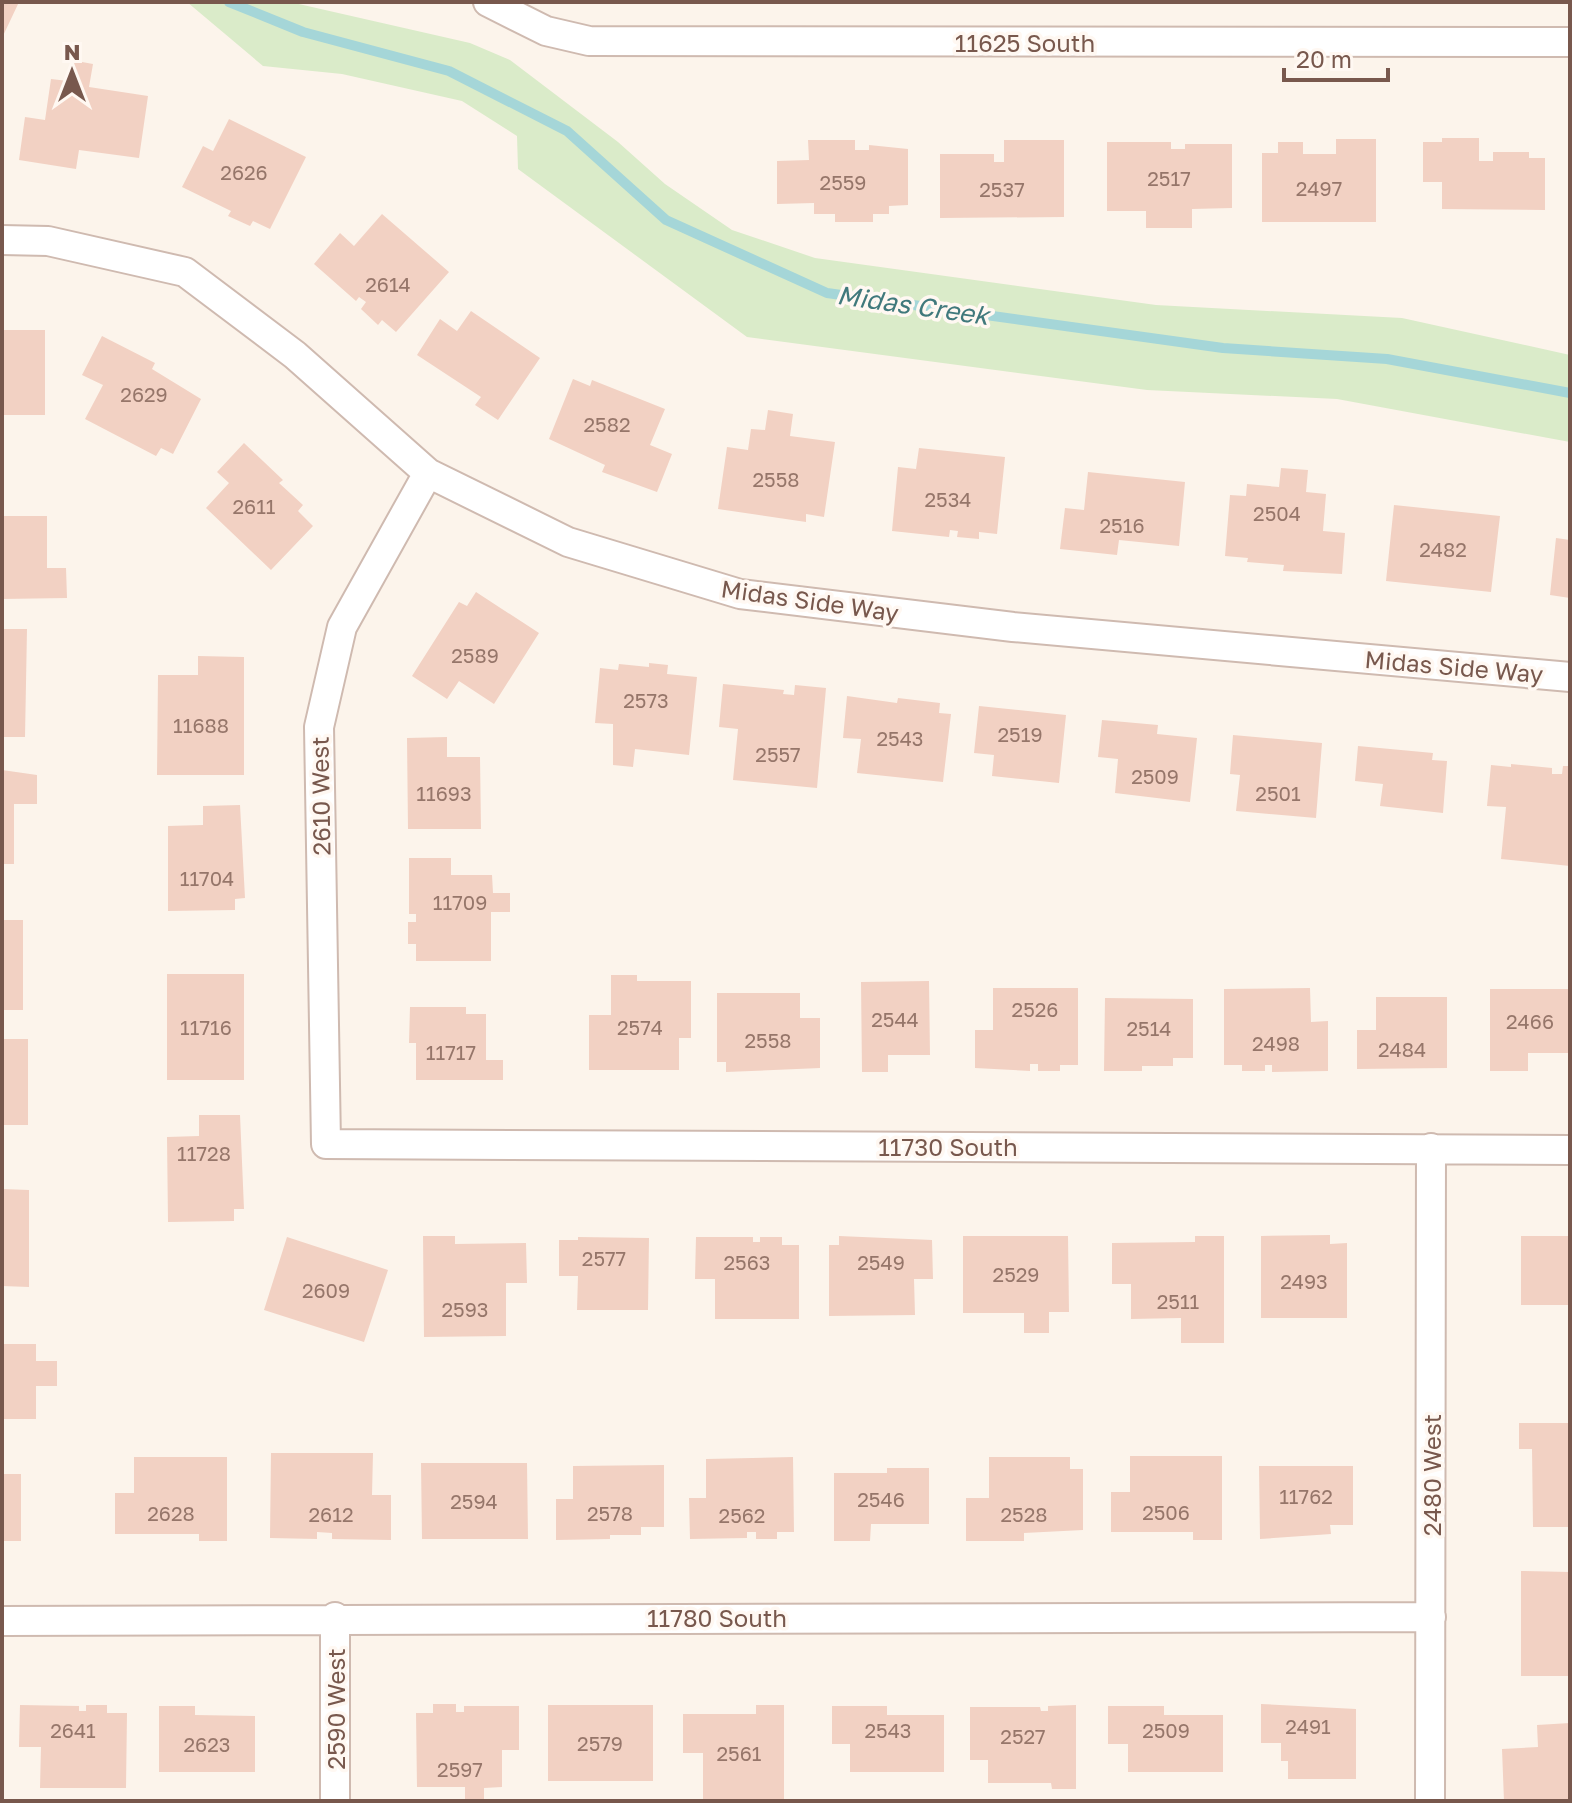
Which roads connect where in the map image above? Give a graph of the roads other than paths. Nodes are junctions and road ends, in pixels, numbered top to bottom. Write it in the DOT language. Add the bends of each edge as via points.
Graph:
graph roads {
  1 [pos="488,2"];
  2 [pos="1570,42"];
  3 [pos="2,240"];
  4 [pos="428,473"];
  5 [pos="1570,677"];
  6 [pos="326,1144"];
  7 [pos="1431,1148"];
  8 [pos="1570,1150"];
  9 [pos="335,1617"];
  10 [pos="1431,1617"];
  11 [pos="2,1621"];
  12 [pos="335,1801"];
  13 [pos="1430,1801"];
  1 -- 2 [label="street, 11625 South" via="546,31 589,41"];
  3 -- 4 [label="street, Midas Side Way" via="48,241 185,272 295,355"];
  4 -- 5 [label="street, Midas Side Way" via="568,542 740,594 1013,627"];
  4 -- 6 [label="street, 2610 West" via="342,627 319,727"];
  6 -- 7 [label="street, 11730 South"];
  7 -- 8 [label="street, 11730 South"];
  7 -- 10 [label="street, 2480 West"];
  9 -- 10 [label="street, 11780 South"];
  9 -- 11 [label="street, 11780 South"];
  9 -- 12 [label="street, 2590 West"];
  10 -- 13 [label="street, 2480 West"];
}
